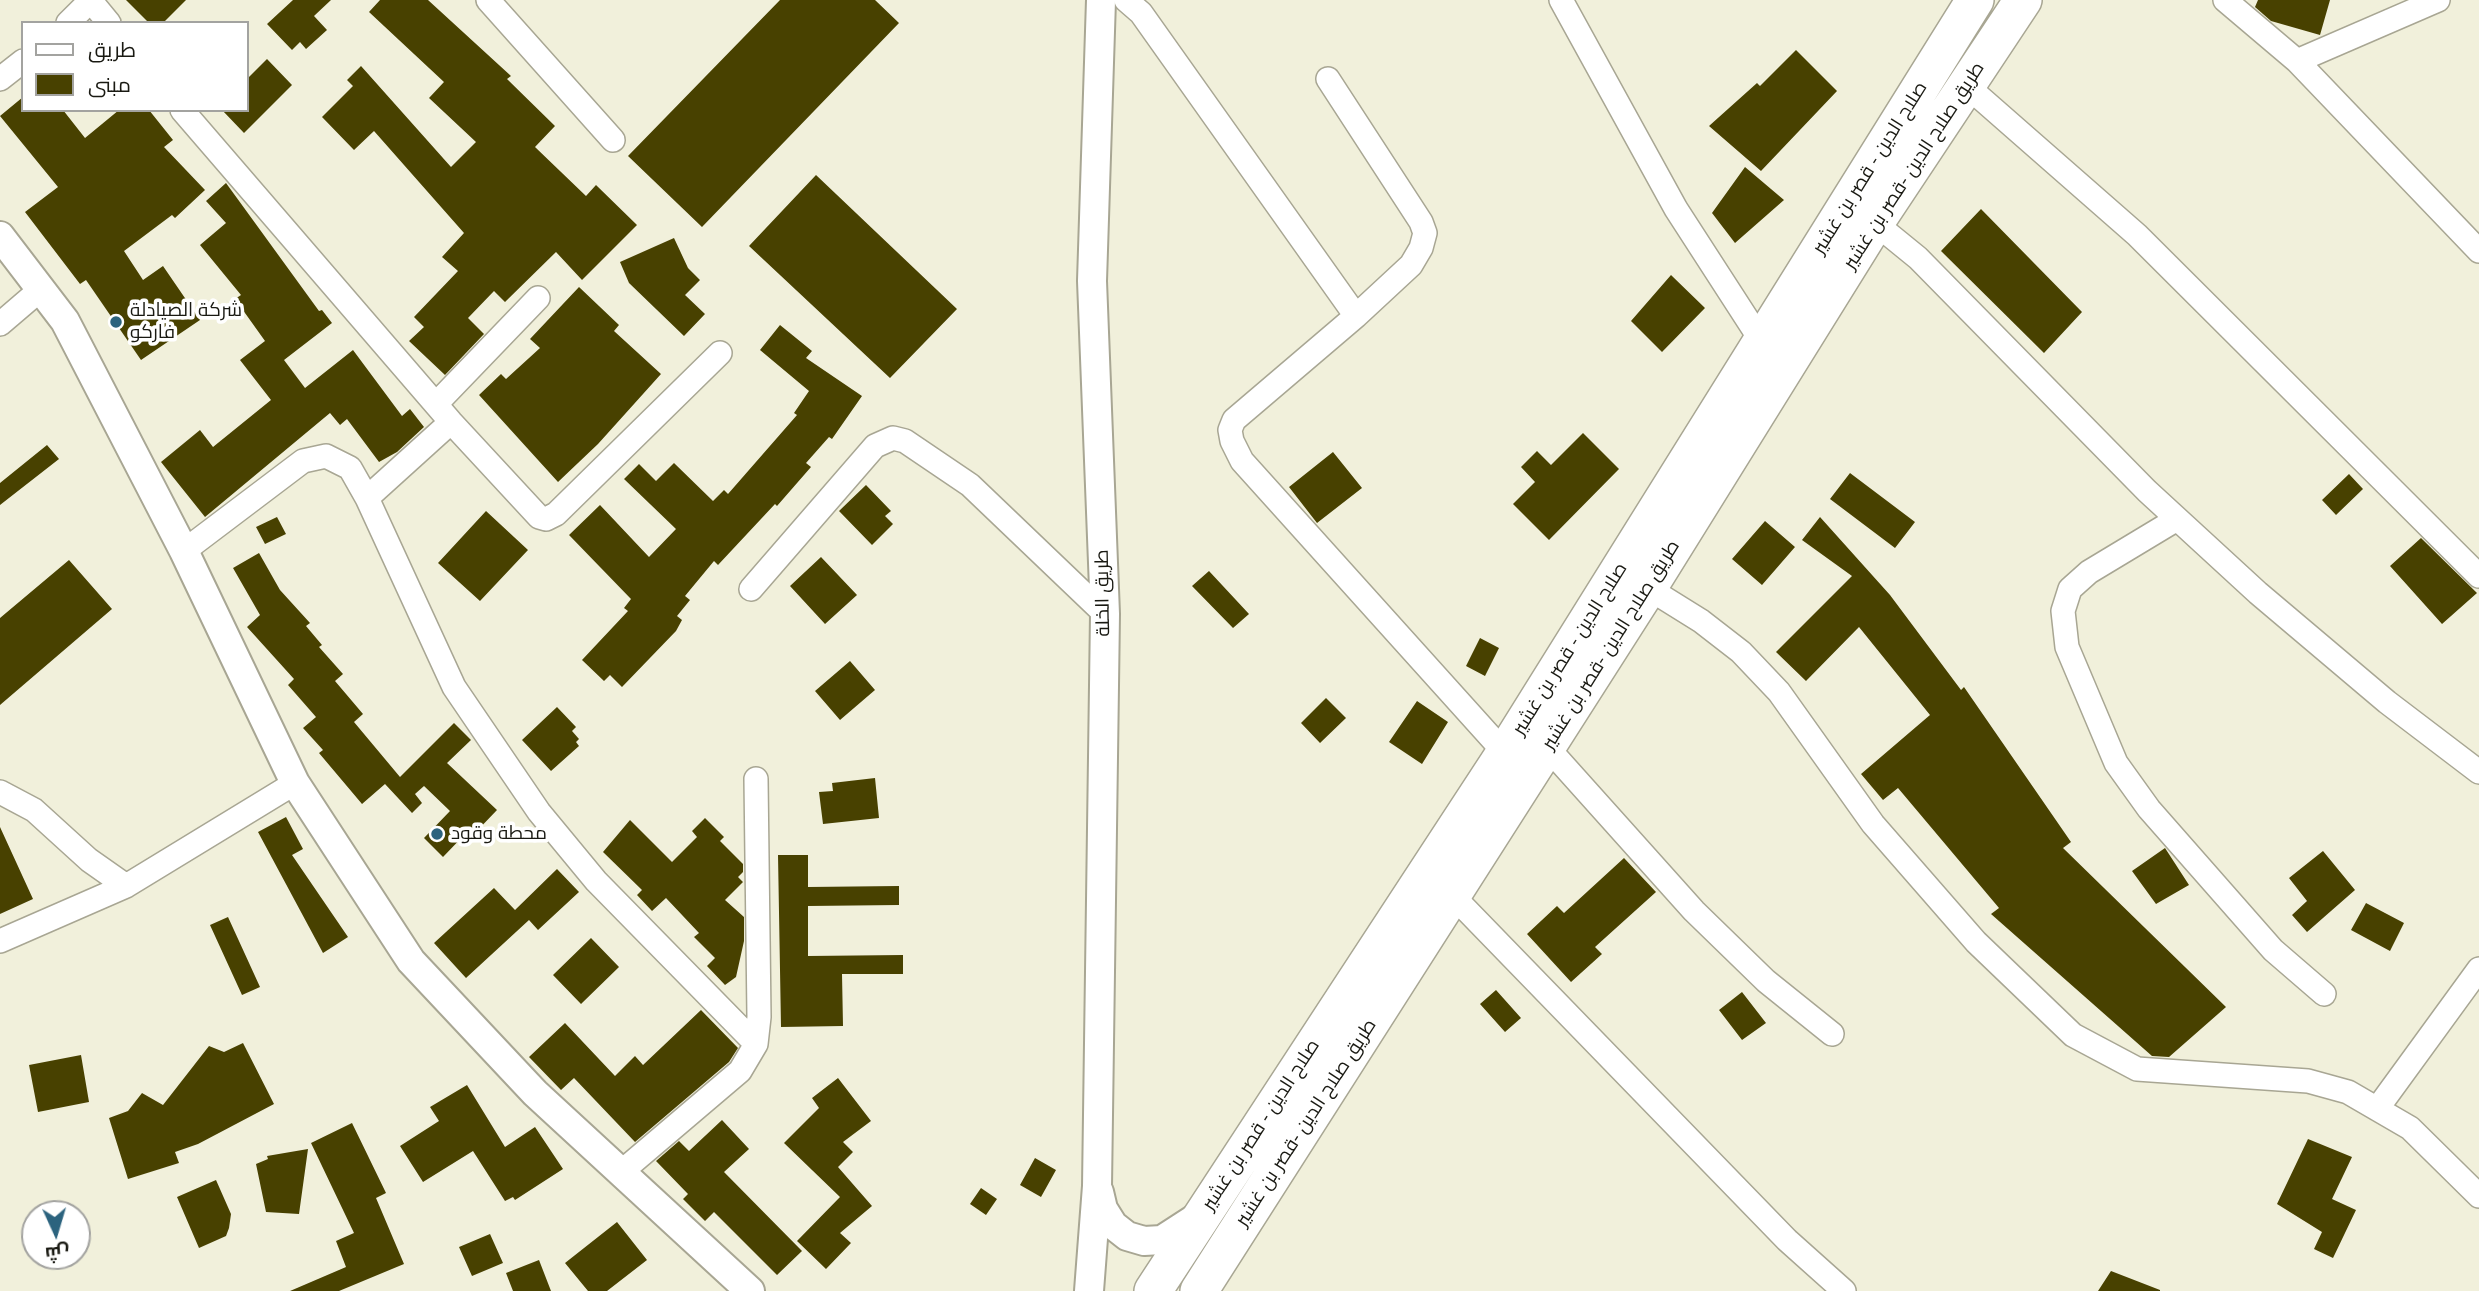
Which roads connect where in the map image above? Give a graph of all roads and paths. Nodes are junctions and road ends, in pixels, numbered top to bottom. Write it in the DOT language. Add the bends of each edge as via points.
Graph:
graph roads {
  1 [pos="90,0"];
  2 [pos="488,0"];
  3 [pos="1101,0"];
  4 [pos="1126,0"];
  5 [pos="1561,0"];
  6 [pos="1975,0"];
  7 [pos="2023,0"];
  8 [pos="2225,0"];
  9 [pos="2438,0"];
  10 [pos="70,21"];
  11 [pos="107,21"];
  12 [pos="2297,61"];
  13 [pos="21,63"];
  14 [pos="0,79"];
  15 [pos="1328,79"];
  16 [pos="1967,86"];
  17 [pos="184,112"];
  18 [pos="613,140"];
  19 [pos="1875,223"];
  20 [pos="0,236"];
  21 [pos="2479,251"];
  22 [pos="41,289"];
  23 [pos="538,298"];
  24 [pos="1356,316"];
  25 [pos="0,324"];
  26 [pos="1762,342"];
  27 [pos="720,354"];
  28 [pos="436,404"];
  29 [pos="451,422"];
  30 [pos="368,498"];
  31 [pos="2177,519"];
  32 [pos="184,551"];
  33 [pos="2479,576"];
  34 [pos="1648,588"];
  35 [pos="751,589"];
  36 [pos="1105,614"];
  37 [pos="1547,747"];
  38 [pos="1505,753"];
  39 [pos="2479,772"];
  40 [pos="756,779"];
  41 [pos="295,783"];
  42 [pos="0,792"];
  43 [pos="126,886"];
  44 [pos="1452,895"];
  45 [pos="0,941"];
  46 [pos="2479,969"];
  47 [pos="2324,994"];
  48 [pos="1832,1034"];
  49 [pos="756,1044"];
  50 [pos="2377,1109"];
  51 [pos="621,1173"];
  52 [pos="1097,1186"];
  53 [pos="2479,1196"];
  54 [pos="1203,1212"];
  55 [pos="737,1288"];
  56 [pos="1089,1291"];
  57 [pos="1153,1291"];
  58 [pos="1199,1291"];
  59 [pos="1844,1291"];
  1 -- 10 [label="street"];
  1 -- 11 [label="street"];
  2 -- 18 [label="street"];
  3 -- 36 [label="street, طريق الخلة" via="1092,281"];
  4 -- 24 [label="street" via="1142,13"];
  5 -- 26 [label="street" via="1676,209"];
  6 -- 26 [label="highway, صلاح الدين - قصر بن غشير"];
  7 -- 16 [label="highway, طريق صلاح الدين -قصر بن غشير"];
  8 -- 12 [label="street"];
  9 -- 12 [label="street"];
  12 -- 21 [label="street"];
  13 -- 14 [label="street"];
  15 -- 24 [label="street" via="1425,233 1411,265"];
  16 -- 19 [label="highway, طريق صلاح الدين -قصر بن غشير"];
  16 -- 33 [label="street" via="2137,235"];
  17 -- 28 [label="street"];
  19 -- 31 [label="street" via="1918,258"];
  19 -- 34 [label="highway, طريق صلاح الدين -قصر بن غشير"];
  20 -- 22 [label="street"];
  22 -- 25 [label="street"];
  22 -- 32 [label="street" via="65,321"];
  23 -- 28 [label="street"];
  24 -- 38 [label="street" via="1234,420 1232,441 1242,461"];
  26 -- 38 [label="highway, صلاح الدين - قصر بن غشير"];
  27 -- 29 [label="street" via="547,519 539,517"];
  28 -- 29 [label="street"];
  29 -- 30 [label="street"];
  30 -- 32 [label="street" via="350,468 337,459 316,457 303,461"];
  30 -- 49 [label="street" via="454,687 539,812 596,881"];
  31 -- 39 [label="street" via="2387,702"];
  31 -- 47 [label="street" via="2089,572 2070,589 2063,611 2067,647 2116,763 2149,809 2273,950"];
  32 -- 41 [label="street"];
  34 -- 37 [label="highway, طريق صلاح الدين -قصر بن غشير"];
  34 -- 50 [label="street" via="1741,652 1779,692 1873,824 1976,942 2073,1035 2137,1069 2308,1081 2348,1092"];
  35 -- 36 [label="street" via="875,446 893,438 905,441 970,485"];
  36 -- 52 [label="street, طريق الخلة"];
  37 -- 44 [label="highway, طريق صلاح الدين -قصر بن غشير"];
  37 -- 48 [label="street" via="1695,911 1766,981"];
  38 -- 54 [label="highway, صلاح الدين - قصر بن غشير"];
  40 -- 49 [label="street"];
  41 -- 43 [label="street"];
  41 -- 51 [label="street" via="411,961 535,1093"];
  42 -- 43 [label="street" via="34,810 89,860"];
  43 -- 45 [label="street"];
  44 -- 58 [label="highway, طريق صلاح الدين -قصر بن غشير"];
  44 -- 59 [label="street" via="1787,1240"];
  46 -- 50 [label="street"];
  49 -- 51 [label="street" via="740,1071"];
  50 -- 53 [label="street" via="2410,1128"];
  51 -- 55 [label="street"];
  52 -- 54 [label="street, طريق الخلة" via="1112,1225 1144,1241 1162,1240"];
  52 -- 56 [label="street, طريق الخلة"];
  54 -- 57 [label="highway, صلاح الدين - قصر بن غشير"];
}
